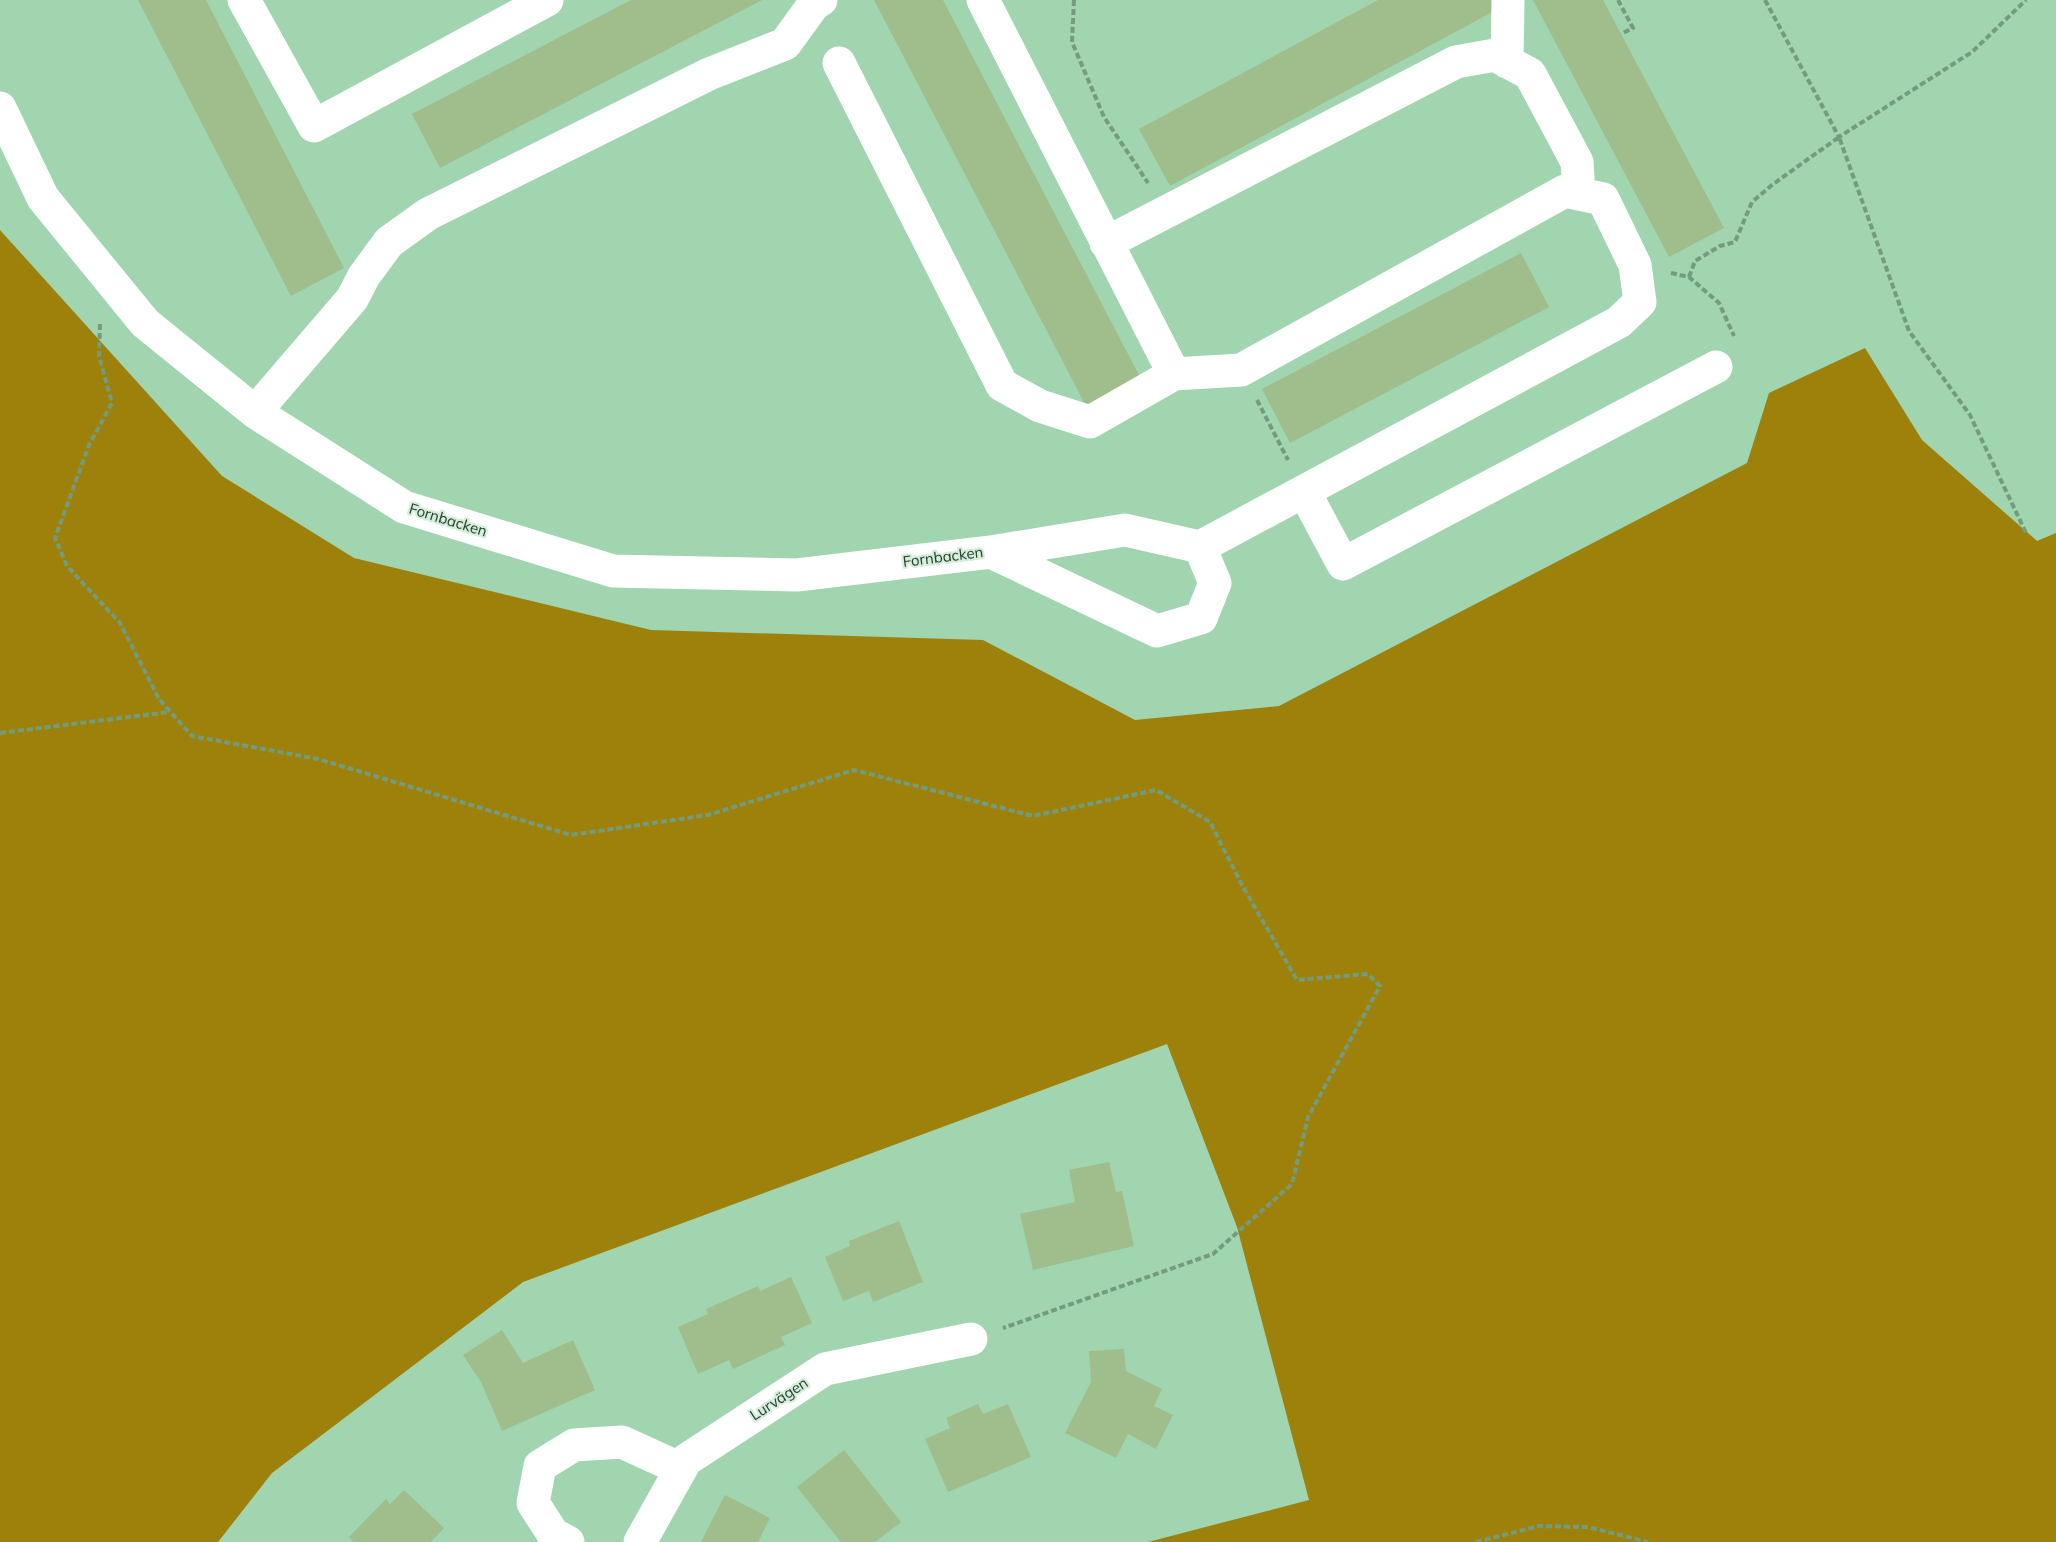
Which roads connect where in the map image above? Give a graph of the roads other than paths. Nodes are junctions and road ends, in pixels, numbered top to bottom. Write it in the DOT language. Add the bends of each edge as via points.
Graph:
graph roads {
  1 [pos="244,0"];
  2 [pos="548,0"];
  3 [pos="821,0"];
  4 [pos="983,0"];
  5 [pos="1508,0"];
  6 [pos="1507,62"];
  7 [pos="839,63"];
  8 [pos="0,108"];
  9 [pos="1579,194"];
  10 [pos="1106,243"];
  11 [pos="1716,366"];
  12 [pos="1174,374"];
  13 [pos="255,412"];
  14 [pos="1305,493"];
  15 [pos="1200,548"];
  16 [pos="991,552"];
  17 [pos="971,1339"];
  18 [pos="681,1469"];
  19 [pos="568,1542"];
  20 [pos="640,1542"];
  1 -- 2 [label="street" via="314,126"];
  3 -- 13 [label="street" via="785,44 709,74 428,214 389,242 363,276 352,299"];
  4 -- 10 [label="street"];
  5 -- 6 [label="street"];
  6 -- 9 [label="street" via="1530,74 1577,162"];
  6 -- 10 [label="street" via="1495,55 1456,62"];
  7 -- 12 [label="street" via="1002,385 1040,406 1090,422"];
  8 -- 13 [label="street, Fornbacken" via="43,198 145,323"];
  9 -- 12 [label="street" via="1565,191 1241,370"];
  9 -- 14 [label="street" via="1604,199 1635,265 1640,302 1619,322"];
  10 -- 12 [label="street"];
  11 -- 14 [label="street" via="1343,564"];
  13 -- 16 [label="street, Fornbacken" via="404,507 613,571 797,575"];
  14 -- 15 [label="street"];
  15 -- 16 [label="street, Fornbacken" via="1125,530"];
  15 -- 16 [label="street, Fornbacken" via="1215,583 1201,618 1157,631"];
  17 -- 18 [label="street, Lurvägen" via="825,1369 686,1460"];
  18 -- 19 [label="street" via="622,1442 574,1445 540,1466 533,1503 553,1534"];
  18 -- 20 [label="street, Lurvägen"];
}
